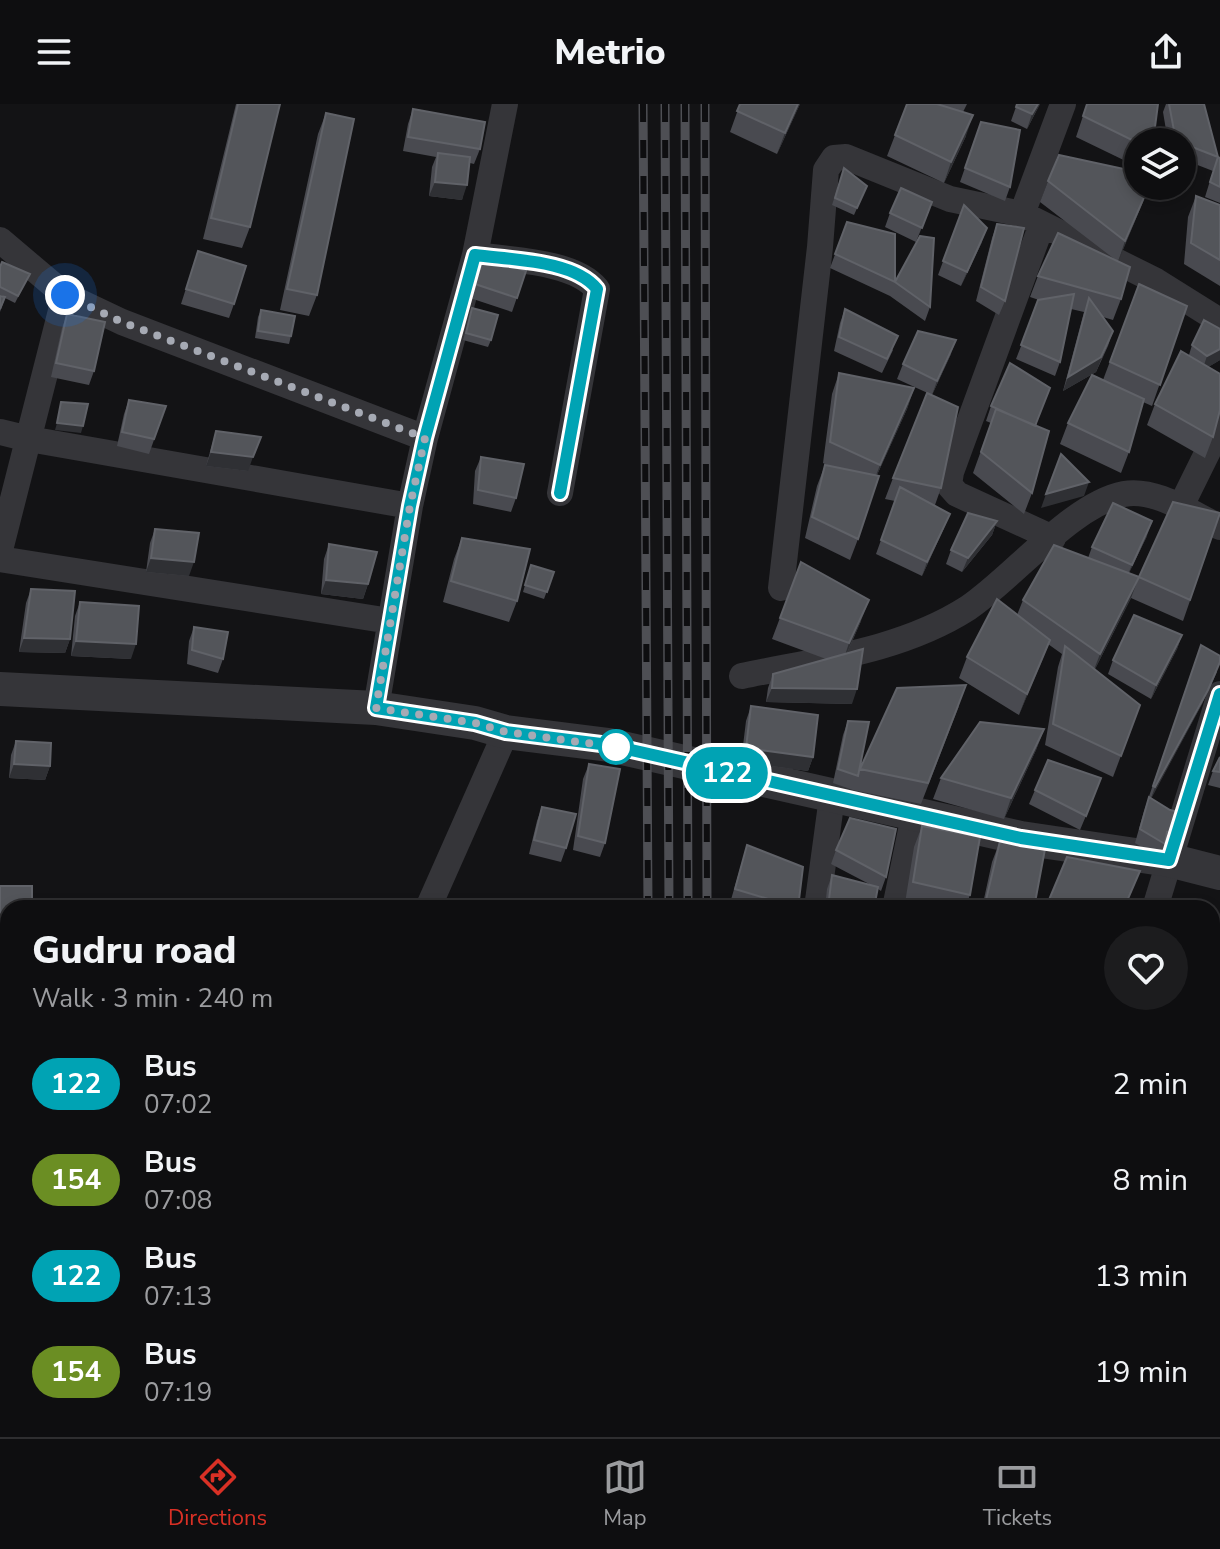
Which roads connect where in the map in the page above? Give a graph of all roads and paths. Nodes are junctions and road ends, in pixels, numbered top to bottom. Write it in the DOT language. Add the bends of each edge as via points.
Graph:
graph roads {
  1 [pos="505,104"];
  2 [pos="1063,104"];
  3 [pos="1032,219"];
  4 [pos="0,240"];
  5 [pos="475,255"];
  6 [pos="65,295"];
  7 [pos="1220,321"];
  8 [pos="1220,427"];
  9 [pos="0,432"];
  10 [pos="425,438"];
  11 [pos="29,439"];
  12 [pos="560,493"];
  13 [pos="410,506"];
  14 [pos="1180,508"];
  15 [pos="1220,527"];
  16 [pos="1053,538"];
  17 [pos="0,550"];
  18 [pos="0,559"];
  19 [pos="781,588"];
  20 [pos="390,621"];
  21 [pos="742,676"];
  22 [pos="0,690"];
  23 [pos="1220,694"];
  24 [pos="376,708"];
  25 [pos="506,732"];
  26 [pos="832,797"];
  27 [pos="914,816"];
  28 [pos="1169,860"];
  29 [pos="1220,873"];
  30 [pos="432,900"];
  31 [pos="818,900"];
  32 [pos="897,900"];
  33 [pos="1157,900"];
  1 -- 5 [label="street"];
  2 -- 3 [label="street"];
  3 -- 7 [label="street" via="1156,281"];
  3 -- 16 [label="street" via="949,485 957,494"];
  3 -- 19 [label="street" via="950,199 846,157 834,158 826,170"];
  4 -- 6 [label="street"];
  5 -- 10 [label="street"];
  5 -- 12 [label="street" via="571,270 597,289"];
  6 -- 10 [label="street" via="122,322"];
  6 -- 11 [label="street"];
  8 -- 14 [label="street"];
  9 -- 11 [label="street"];
  10 -- 13 [label="street"];
  11 -- 13 [label="street"];
  11 -- 17 [label="street"];
  13 -- 20 [label="street"];
  14 -- 15 [label="street"];
  14 -- 16 [label="street" via="1157,497 1128,493 1100,500"];
  16 -- 21 [label="street" via="968,607 927,629 888,645"];
  18 -- 20 [label="street"];
  20 -- 24 [label="street"];
  22 -- 24 [label="street"];
  23 -- 28 [label="street"];
  24 -- 25 [label="street"];
  25 -- 26 [label="street" via="609,745"];
  25 -- 30 [label="street"];
  26 -- 27 [label="street"];
  26 -- 31 [label="street"];
  27 -- 28 [label="street"];
  27 -- 32 [label="street"];
  28 -- 29 [label="street"];
  28 -- 33 [label="street"];
}
